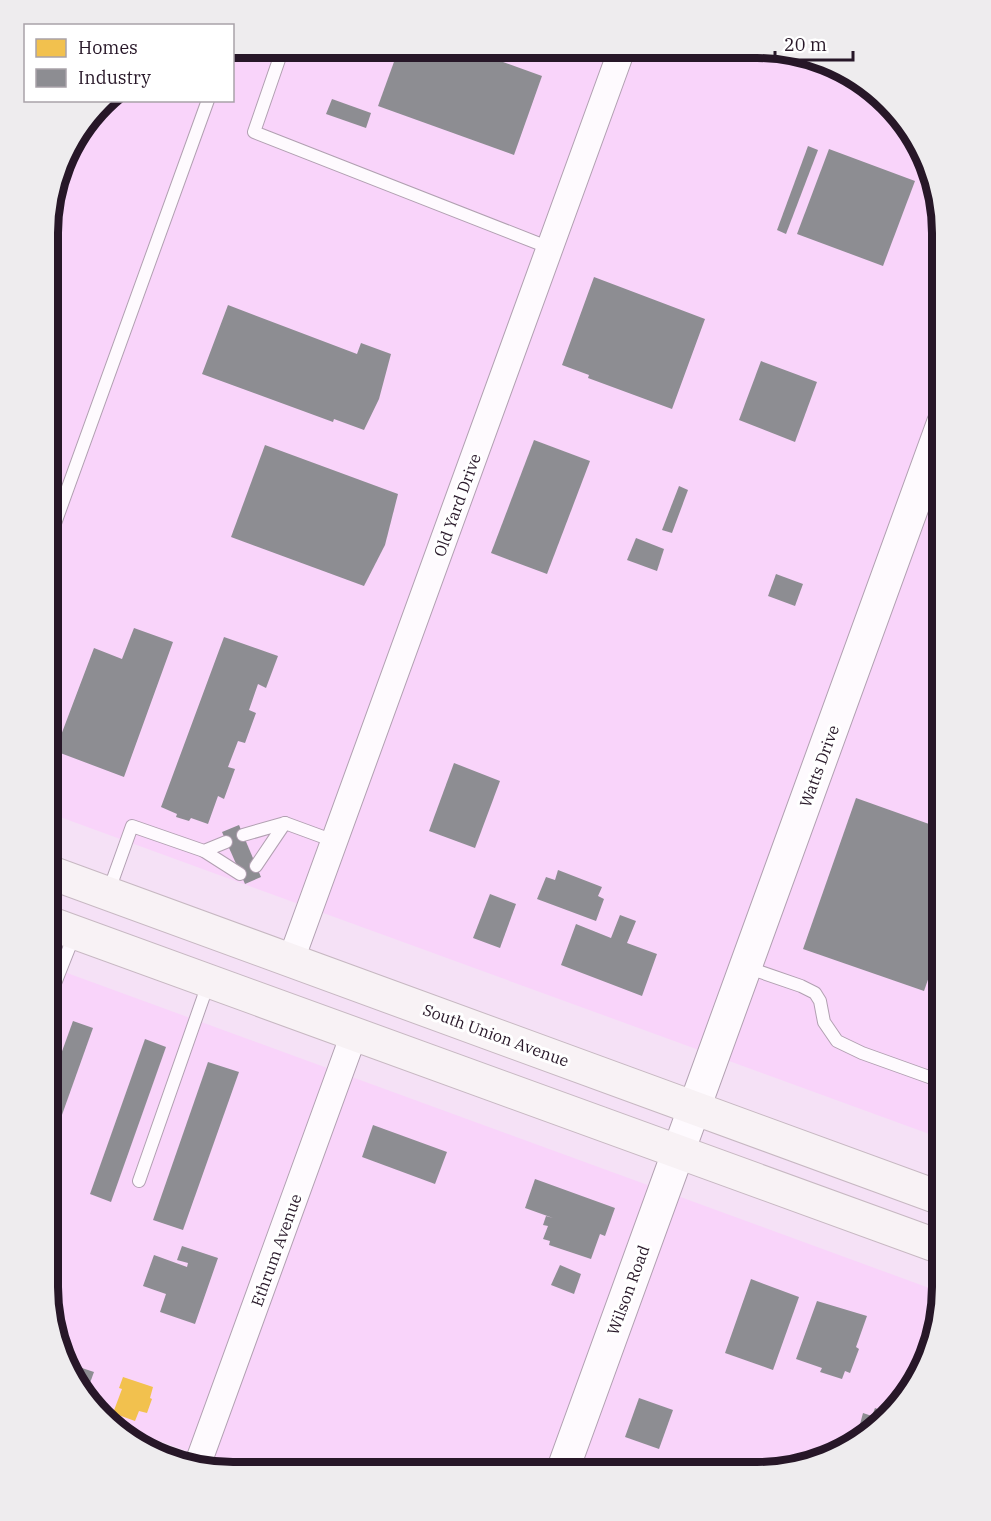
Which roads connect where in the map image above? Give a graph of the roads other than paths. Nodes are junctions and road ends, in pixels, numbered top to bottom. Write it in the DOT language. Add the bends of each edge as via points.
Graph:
graph roads {
  1 [pos="619,58"];
  2 [pos="279,59"];
  3 [pos="207,102"];
  4 [pos="550,248"];
  5 [pos="932,453"];
  6 [pos="58,515"];
  7 [pos="285,823"];
  8 [pos="243,835"];
  9 [pos="334,841"];
  10 [pos="226,842"];
  11 [pos="204,851"];
  12 [pos="256,866"];
  13 [pos="240,874"];
  14 [pos="58,875"];
  15 [pos="108,893"];
  16 [pos="62,928"];
  17 [pos="58,949"];
  18 [pos="291,960"];
  19 [pos="746,966"];
  20 [pos="209,981"];
  21 [pos="354,1034"];
  22 [pos="932,1078"];
  23 [pos="694,1108"];
  24 [pos="678,1152"];
  25 [pos="139,1180"];
  26 [pos="932,1195"];
  27 [pos="932,1244"];
  28 [pos="200,1459"];
  29 [pos="566,1462"];
  1 -- 4 [label="street, Old Yard Drive"];
  2 -- 4 [label="lane" via="254,132"];
  3 -- 6 [label="lane"];
  4 -- 9 [label="street, Old Yard Drive"];
  5 -- 19 [label="street, Watts Drive"];
  7 -- 8 [label="lane"];
  7 -- 9 [label="lane"];
  7 -- 12 [label="lane"];
  9 -- 18 [label="street, Old Yard Drive"];
  10 -- 11 [label="lane"];
  11 -- 13 [label="lane"];
  11 -- 15 [label="lane" via="132,826"];
  14 -- 15 [label="main road, South Union Avenue"];
  15 -- 18 [label="main road, South Union Avenue"];
  16 -- 17 [label="lane"];
  16 -- 20 [label="main road"];
  18 -- 23 [label="main road, South Union Avenue"];
  19 -- 22 [label="lane" via="815,993 824,1022 837,1041"];
  19 -- 23 [label="street, Watts Drive"];
  20 -- 21 [label="main road"];
  20 -- 25 [label="lane"];
  21 -- 24 [label="main road"];
  21 -- 28 [label="street, Ethrum Avenue"];
  23 -- 24 [label="street, Wilson Road"];
  23 -- 26 [label="main road, South Union Avenue"];
  24 -- 27 [label="main road"];
  24 -- 29 [label="street, Wilson Road"];
}
